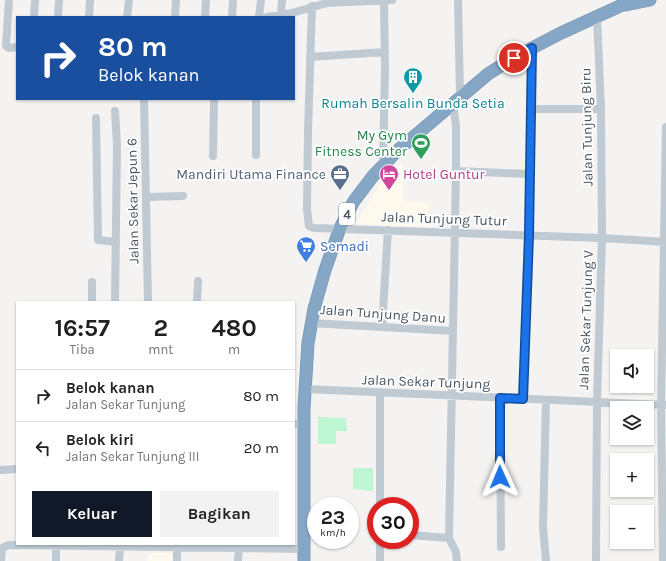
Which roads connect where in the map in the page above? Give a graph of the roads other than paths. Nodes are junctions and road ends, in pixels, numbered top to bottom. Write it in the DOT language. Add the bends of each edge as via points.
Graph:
graph roads {
  1 [pos="9,0"];
  2 [pos="35,0"];
  3 [pos="60,0"];
  4 [pos="90,0"];
  5 [pos="128,0"];
  6 [pos="176,0"];
  7 [pos="206,0"];
  8 [pos="233,0"];
  9 [pos="261,0"];
  10 [pos="282,0"];
  11 [pos="384,0"];
  12 [pos="392,0"];
  13 [pos="458,0"];
  14 [pos="650,0"];
  15 [pos="343,1"];
  16 [pos="629,2"];
  17 [pos="312,6"];
  18 [pos="282,15"];
  19 [pos="34,16"];
  20 [pos="58,16"];
  21 [pos="90,16"];
  22 [pos="127,16"];
  23 [pos="175,16"];
  24 [pos="205,16"];
  25 [pos="232,16"];
  26 [pos="260,16"];
  27 [pos="274,16"];
  28 [pos="597,16"];
  29 [pos="16,47"];
  30 [pos="532,48"];
  31 [pos="385,52"];
  32 [pos="310,57"];
  33 [pos="144,100"];
  34 [pos="214,100"];
  35 [pos="256,100"];
  36 [pos="456,100"];
  37 [pos="532,109"];
  38 [pos="601,109"];
  39 [pos="115,111"];
  40 [pos="96,118"];
  41 [pos="666,127"];
  42 [pos="256,155"];
  43 [pos="213,156"];
  44 [pos="383,165"];
  45 [pos="456,171"];
  46 [pos="530,174"];
  47 [pos="183,196"];
  48 [pos="147,197"];
  49 [pos="340,228"];
  50 [pos="388,230"];
  51 [pos="454,234"];
  52 [pos="529,235"];
  53 [pos="602,238"];
  54 [pos="116,242"];
  55 [pos="666,242"];
  56 [pos="198,281"];
  57 [pos="92,282"];
  58 [pos="92,301"];
  59 [pos="115,301"];
  60 [pos="148,301"];
  61 [pos="197,301"];
  62 [pos="311,323"];
  63 [pos="382,327"];
  64 [pos="453,331"];
  65 [pos="305,389"];
  66 [pos="380,393"];
  67 [pos="451,396"];
  68 [pos="500,398"];
  69 [pos="523,399"];
  70 [pos="546,400"];
  71 [pos="596,402"];
  72 [pos="664,405"];
  73 [pos="299,424"];
  74 [pos="664,425"];
  75 [pos="16,469"];
  76 [pos="0,470"];
  77 [pos="380,497"];
  78 [pos="419,536"];
  79 [pos="449,538"];
  80 [pos="52,545"];
  81 [pos="96,545"];
  82 [pos="148,546"];
  83 [pos="194,546"];
  84 [pos="239,546"];
  85 [pos="120,547"];
  86 [pos="501,547"];
  87 [pos="177,548"];
  88 [pos="380,549"];
  89 [pos="304,555"];
  90 [pos="1,561"];
  91 [pos="56,561"];
  92 [pos="119,561"];
  93 [pos="177,561"];
  94 [pos="238,561"];
  95 [pos="380,561"];
  96 [pos="457,561"];
  97 [pos="546,561"];
  98 [pos="596,561"];
  99 [pos="663,561"];
  1 -- 29 [label="street" via="6,46"];
  2 -- 19 [label="street"];
  3 -- 20 [label="street"];
  4 -- 21 [label="street"];
  5 -- 22 [label="street"];
  6 -- 23 [label="street"];
  7 -- 24 [label="street"];
  8 -- 25 [label="street"];
  9 -- 26 [label="street"];
  10 -- 18 [label="street"];
  11 -- 12 [label="street"];
  11 -- 15 [label="street"];
  11 -- 31 [label="street"];
  13 -- 36 [label="street"];
  14 -- 16 [label="highway, 4"];
  15 -- 17 [label="street"];
  16 -- 28 [label="highway, 4"];
  17 -- 18 [label="street"];
  17 -- 32 [label="street, Jalan Tunjung Tutur"];
  18 -- 27 [label="street"];
  28 -- 30 [label="highway, 4"];
  28 -- 38 [label="street, Jalan Tunjung Biru"];
  30 -- 36 [label="highway, 4" via="502,65"];
  30 -- 37 [label="street"];
  31 -- 32 [label="street"];
  31 -- 44 [label="street"];
  32 -- 49 [label="street, Jalan Tunjung Tutur" via="308,221 309,226 314,228"];
  33 -- 48 [label="street, Jalan Sekar Jepun 6"];
  34 -- 43 [label="street"];
  35 -- 42 [label="street"];
  36 -- 44 [label="highway, 4"];
  36 -- 45 [label="street"];
  37 -- 38 [label="street"];
  37 -- 46 [label="street"];
  38 -- 53 [label="street, Jalan Tunjung Biru"];
  39 -- 54 [label="street"];
  40 -- 54 [label="street" via="98,240"];
  41 -- 55 [label="street"];
  44 -- 49 [label="highway, 4" via="360,191"];
  45 -- 46 [label="street"];
  45 -- 51 [label="street"];
  46 -- 52 [label="street"];
  47 -- 48 [label="street"];
  48 -- 60 [label="street, Jalan Sekar Jepun 6"];
  49 -- 50 [label="street, Jalan Tunjung Tutur"];
  49 -- 62 [label="highway, 4" via="325,270"];
  50 -- 51 [label="street, Jalan Tunjung Tutur"];
  50 -- 63 [label="street"];
  51 -- 52 [label="street, Jalan Tunjung Tutur"];
  51 -- 64 [label="street"];
  52 -- 53 [label="street, Jalan Tunjung Tutur"];
  52 -- 69 [label="street"];
  53 -- 55 [label="street, Jalan Tunjung Tutur"];
  53 -- 71 [label="street, Jalan Sekar Tunjung V"];
  54 -- 59 [label="street"];
  55 -- 72 [label="street"];
  56 -- 61 [label="street"];
  57 -- 58 [label="street"];
  62 -- 63 [label="street, Jalan Tunjung Danu"];
  62 -- 65 [label="highway, 4"];
  63 -- 64 [label="street, Jalan Tunjung Danu"];
  64 -- 67 [label="street"];
  65 -- 66 [label="street, Jalan Sekar Tunjung"];
  65 -- 73 [label="highway, 4"];
  66 -- 67 [label="street, Jalan Sekar Tunjung"];
  66 -- 77 [label="street"];
  67 -- 68 [label="street, Jalan Sekar Tunjung"];
  67 -- 79 [label="street"];
  68 -- 69 [label="street, Jalan Sekar Tunjung"];
  68 -- 86 [label="street"];
  69 -- 70 [label="street, Jalan Sekar Tunjung"];
  70 -- 71 [label="street, Jalan Sekar Tunjung"];
  70 -- 97 [label="street" via="543,527"];
  71 -- 72 [label="street, Jalan Sekar Tunjung"];
  71 -- 98 [label="street, Jalan Sekar Tunjung V"];
  72 -- 74 [label="street"];
  73 -- 89 [label="highway, 4"];
  74 -- 99 [label="street"];
  75 -- 76 [label="street"];
  78 -- 79 [label="street"];
  79 -- 96 [label="street" via="456,552"];
  80 -- 81 [label="street"];
  80 -- 90 [label="street" via="5,545 2,548"];
  80 -- 91 [label="street"];
  81 -- 85 [label="street"];
  82 -- 85 [label="street"];
  82 -- 87 [label="street"];
  83 -- 84 [label="street"];
  83 -- 87 [label="street"];
  84 -- 89 [label="street"];
  84 -- 94 [label="street"];
  85 -- 92 [label="street"];
  87 -- 93 [label="street"];
  88 -- 95 [label="street"];
}
